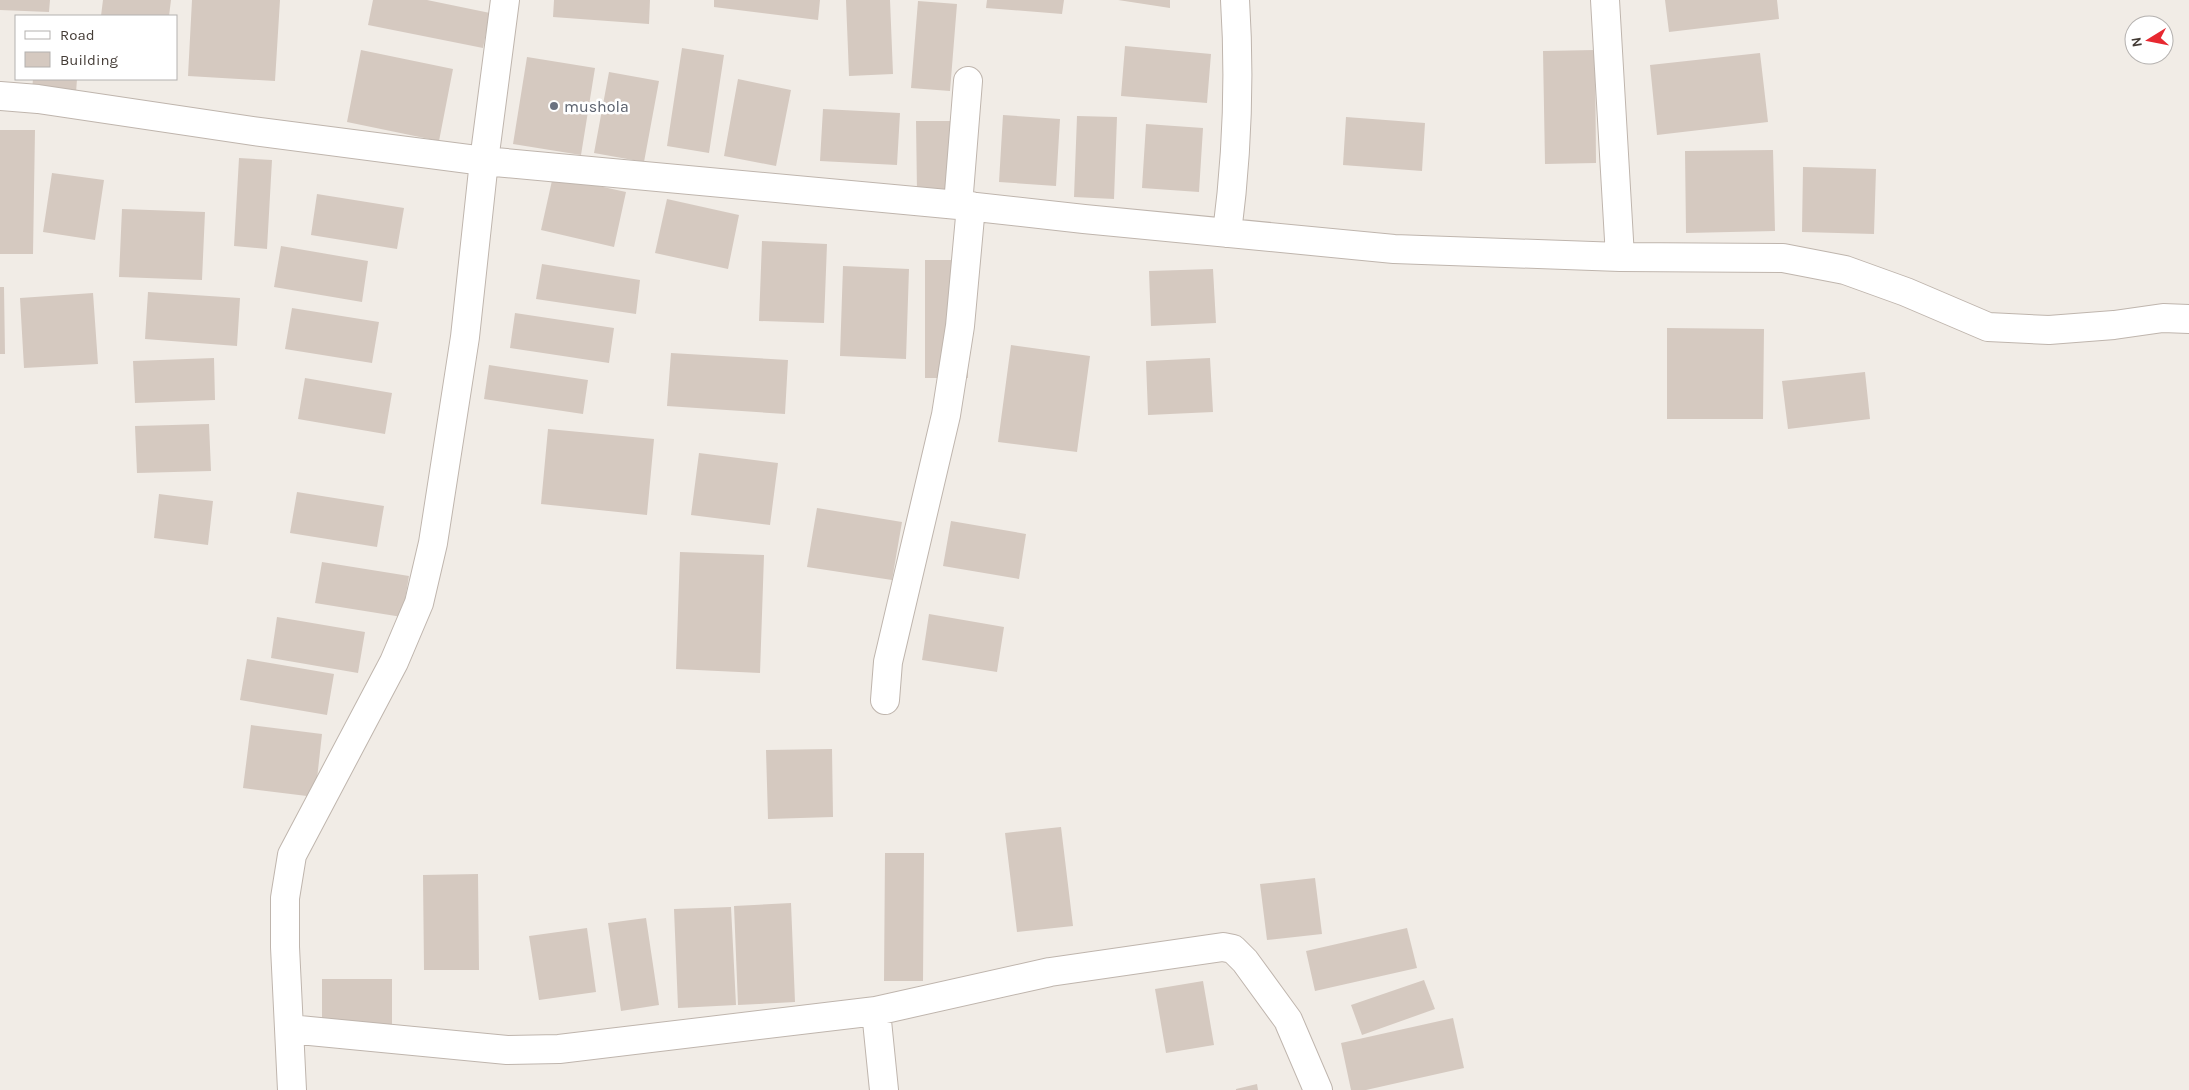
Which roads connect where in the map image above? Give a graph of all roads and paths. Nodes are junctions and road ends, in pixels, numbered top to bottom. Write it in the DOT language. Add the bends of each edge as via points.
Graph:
graph roads {
  1 [pos="505,0"];
  2 [pos="1235,0"];
  3 [pos="1606,0"];
  4 [pos="968,81"];
  5 [pos="0,96"];
  6 [pos="484,161"];
  7 [pos="965,206"];
  8 [pos="1227,233"];
  9 [pos="1620,257"];
  10 [pos="2189,319"];
  11 [pos="884,700"];
  12 [pos="876,1010"];
  13 [pos="289,1030"];
  14 [pos="292,1090"];
  15 [pos="884,1090"];
  16 [pos="1318,1090"];
  1 -- 6 [label="street"];
  2 -- 8 [label="street" via="1238,60 1233,184"];
  3 -- 9 [label="street"];
  4 -- 7 [label="street"];
  5 -- 6 [label="street"];
  6 -- 7 [label="street"];
  6 -- 13 [label="street" via="465,337 433,543 419,603 394,662 292,855 285,898"];
  7 -- 8 [label="street"];
  7 -- 11 [label="street" via="960,326 946,415 888,662"];
  8 -- 9 [label="street" via="1394,249"];
  9 -- 10 [label="street" via="1783,258 1845,270 1988,327 2049,330 2163,318"];
  12 -- 13 [label="street" via="559,1049 507,1050"];
  12 -- 15 [label="street"];
  12 -- 16 [label="street" via="1050,972 1223,947 1233,949 1245,961 1288,1020"];
  13 -- 14 [label="street"];
}
